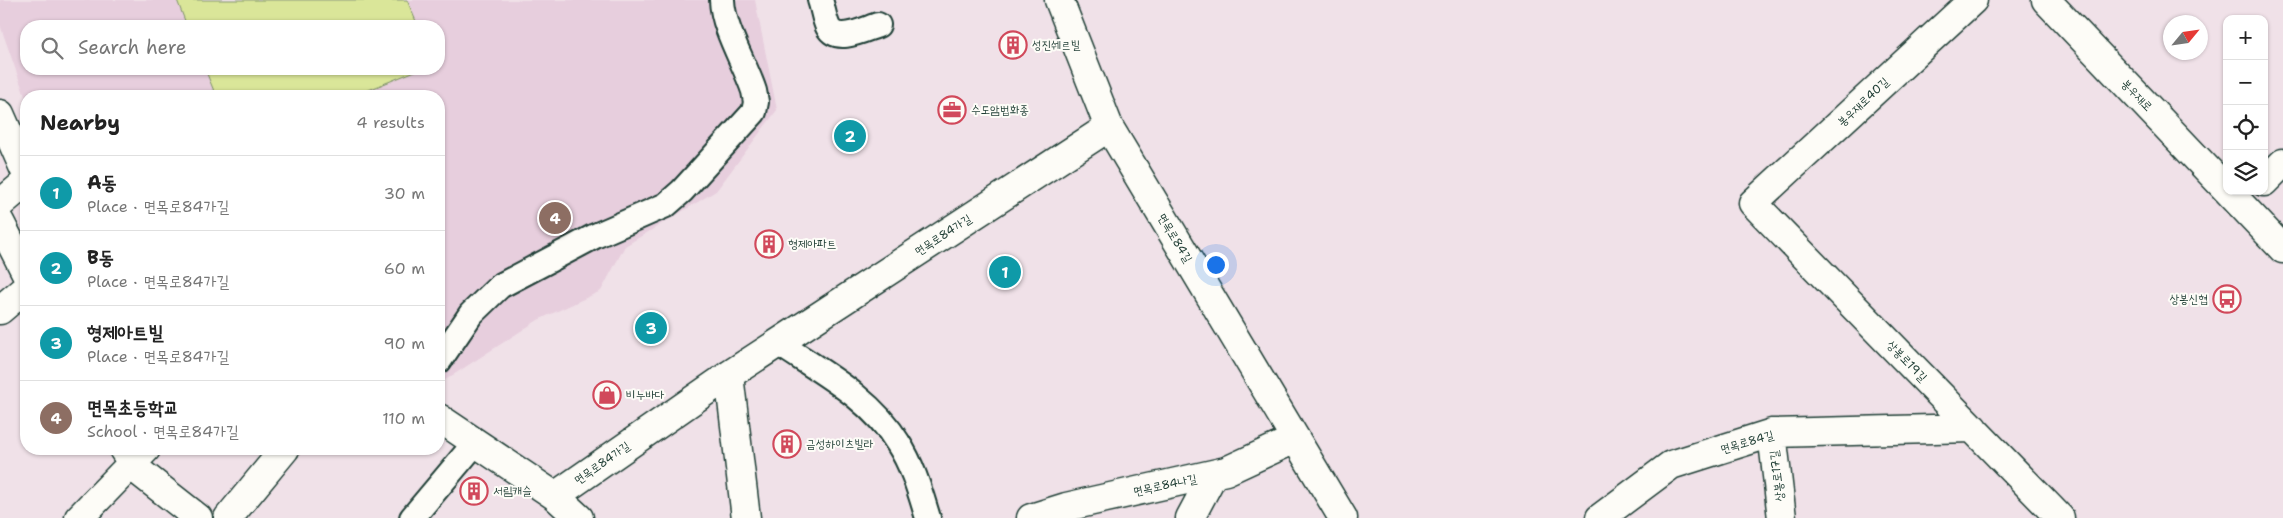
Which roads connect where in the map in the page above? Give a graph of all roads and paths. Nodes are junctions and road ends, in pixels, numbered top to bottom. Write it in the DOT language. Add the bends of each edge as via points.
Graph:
graph roads {
  1 [pos="722,0"];
  2 [pos="820,0"];
  3 [pos="1059,0"];
  4 [pos="1973,0"];
  5 [pos="2046,0"];
  6 [pos="878,25"];
  7 [pos="0,114"];
  8 [pos="1109,128"];
  9 [pos="20,159"];
  10 [pos="2283,163"];
  11 [pos="2268,178"];
  12 [pos="2223,179"];
  13 [pos="20,188"];
  14 [pos="2239,195"];
  15 [pos="1754,203"];
  16 [pos="0,207"];
  17 [pos="2283,249"];
  18 [pos="20,258"];
  19 [pos="20,293"];
  20 [pos="0,310"];
  21 [pos="778,343"];
  22 [pos="445,352"];
  23 [pos="729,375"];
  24 [pos="445,422"];
  25 [pos="1972,428"];
  26 [pos="1772,433"];
  27 [pos="1295,439"];
  28 [pos="476,442"];
  29 [pos="133,455"];
  30 [pos="135,455"];
  31 [pos="280,455"];
  32 [pos="1214,474"];
  33 [pos="555,496"];
  34 [pos="185,514"];
  35 [pos="79,518"];
  36 [pos="228,518"];
  37 [pos="412,518"];
  38 [pos="579,518"];
  39 [pos="746,518"];
  40 [pos="928,518"];
  41 [pos="1031,518"];
  42 [pos="1190,518"];
  43 [pos="1343,518"];
  44 [pos="1600,518"];
  45 [pos="1782,518"];
  46 [pos="2060,518"];
  1 -- 22 [label="lane" via="727,24 754,91 754,112 666,205 596,236 500,286 471,314"];
  2 -- 6 [label="lane" via="827,26 836,34"];
  3 -- 8 [label="street, 면목로84길"];
  4 -- 15 [label="street, 봉우재로40길"];
  5 -- 12 [label="street, 봉우재로"];
  7 -- 9 [label="street"];
  8 -- 21 [label="street, 면목로84가길"];
  8 -- 27 [label="street, 면목로84길"];
  10 -- 11 [label="street"];
  13 -- 16 [label="street"];
  14 -- 17 [label="street, 봉우재로"];
  15 -- 25 [label="street, 상봉로19길"];
  16 -- 18 [label="street"];
  19 -- 20 [label="street"];
  21 -- 23 [label="street, 면목로84가길"];
  21 -- 40 [label="lane" via="864,402 881,421 898,442 910,466"];
  23 -- 33 [label="street, 면목로84가길"];
  23 -- 39 [label="street"];
  24 -- 28 [label="street"];
  25 -- 26 [label="street, 면목로84길"];
  25 -- 46 [label="street, 상봉로19길"];
  26 -- 44 [label="street, 면목로84길" via="1671,465"];
  26 -- 45 [label="street, 상봉로17길"];
  27 -- 32 [label="street, 면목로84나길"];
  27 -- 43 [label="street, 면목로84길"];
  28 -- 33 [label="street"];
  28 -- 37 [label="lane"];
  29 -- 35 [label="street"];
  30 -- 34 [label="street"];
  31 -- 36 [label="street"];
  32 -- 41 [label="street, 면목로84나길" via="1066,507"];
  32 -- 42 [label="street"];
  33 -- 38 [label="street"];
}
